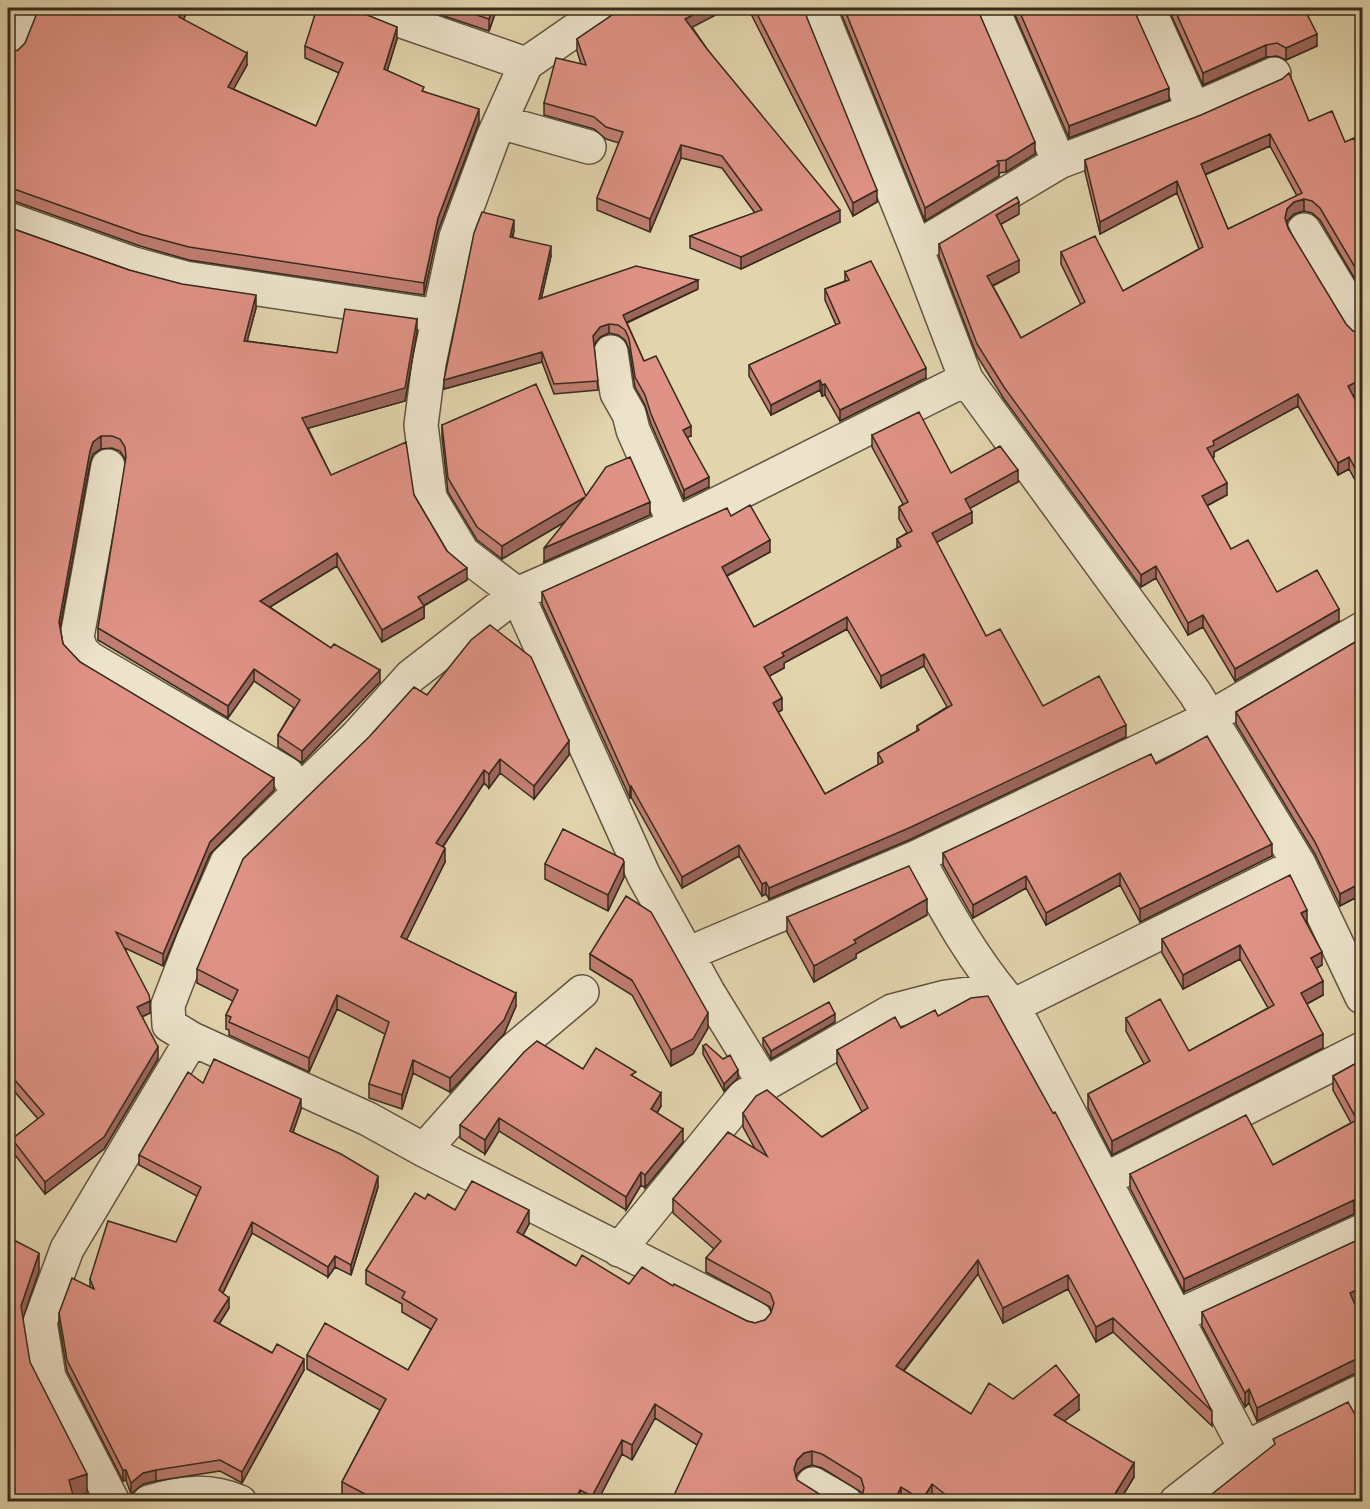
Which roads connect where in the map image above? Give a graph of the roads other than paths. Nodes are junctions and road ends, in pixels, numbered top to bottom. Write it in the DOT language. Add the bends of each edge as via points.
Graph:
graph roads {
  1 [pos="26,8"];
  2 [pos="364,8"];
  3 [pos="607,8"];
  4 [pos="819,8"];
  5 [pos="992,8"];
  6 [pos="1148,8"];
  7 [pos="8,47"];
  8 [pos="526,64"];
  9 [pos="1274,75"];
  10 [pos="1194,110"];
  11 [pos="500,122"];
  12 [pos="589,147"];
  13 [pos="1059,162"];
  14 [pos="8,219"];
  15 [pos="1304,230"];
  16 [pos="916,248"];
  17 [pos="439,316"];
  18 [pos="1362,326"];
  19 [pos="611,352"];
  20 [pos="966,379"];
  21 [pos="108,466"];
  22 [pos="675,525"];
  23 [pos="517,594"];
  24 [pos="1362,629"];
  25 [pos="1209,718"];
  26 [pos="298,794"];
  27 [pos="916,857"];
  28 [pos="1299,864"];
  29 [pos="687,954"];
  30 [pos="582,992"];
  31 [pos="1006,998"];
  32 [pos="1362,998"];
  33 [pos="192,1039"];
  34 [pos="1362,1050"];
  35 [pos="765,1085"];
  36 [pos="424,1150"];
  37 [pos="1104,1180"];
  38 [pos="1362,1231"];
  39 [pos="619,1250"];
  40 [pos="1178,1316"];
  41 [pos="755,1318"];
  42 [pos="1362,1391"];
  43 [pos="1245,1448"];
  44 [pos="813,1484"];
  45 [pos="113,1502"];
  46 [pos="149,1502"];
  47 [pos="240,1502"];
  48 [pos="845,1502"];
  49 [pos="1176,1502"];
  1 -- 7 [label="street"];
  2 -- 8 [label="street"];
  3 -- 8 [label="street"];
  4 -- 16 [label="street"];
  5 -- 13 [label="street"];
  6 -- 10 [label="street"];
  8 -- 11 [label="street"];
  9 -- 10 [label="street"];
  10 -- 13 [label="street"];
  11 -- 12 [label="street"];
  11 -- 17 [label="street" via="456,237"];
  13 -- 16 [label="street"];
  14 -- 17 [label="street" via="184,278"];
  15 -- 18 [label="street"];
  16 -- 20 [label="street"];
  17 -- 23 [label="street" via="421,425 430,498 463,554"];
  19 -- 22 [label="street" via="617,393"];
  20 -- 22 [label="street"];
  20 -- 25 [label="street" via="1182,673"];
  21 -- 26 [label="street" via="77,637 81,650 287,774"];
  22 -- 23 [label="street"];
  23 -- 26 [label="street" via="411,676"];
  23 -- 29 [label="street" via="644,876"];
  24 -- 25 [label="street"];
  25 -- 27 [label="street"];
  25 -- 28 [label="street"];
  26 -- 33 [label="street" via="227,862 195,935 168,1005 168,1025"];
  27 -- 29 [label="street"];
  27 -- 31 [label="street" via="954,924"];
  28 -- 31 [label="street"];
  28 -- 32 [label="street"];
  29 -- 35 [label="street"];
  30 -- 36 [label="street" via="511,1053"];
  31 -- 35 [label="street" via="946,998 892,1011"];
  31 -- 37 [label="street"];
  33 -- 36 [label="street" via="368,1119"];
  33 -- 45 [label="street" via="67,1249 40,1322 49,1377"];
  34 -- 37 [label="street"];
  35 -- 39 [label="street" via="744,1096"];
  36 -- 39 [label="street"];
  37 -- 40 [label="street"];
  38 -- 40 [label="street"];
  39 -- 41 [label="street"];
  40 -- 43 [label="street"];
  42 -- 43 [label="street"];
  43 -- 49 [label="street"];
  44 -- 48 [label="street"];
  46 -- 47 [label="street" via="186,1492 219,1493"];
}
